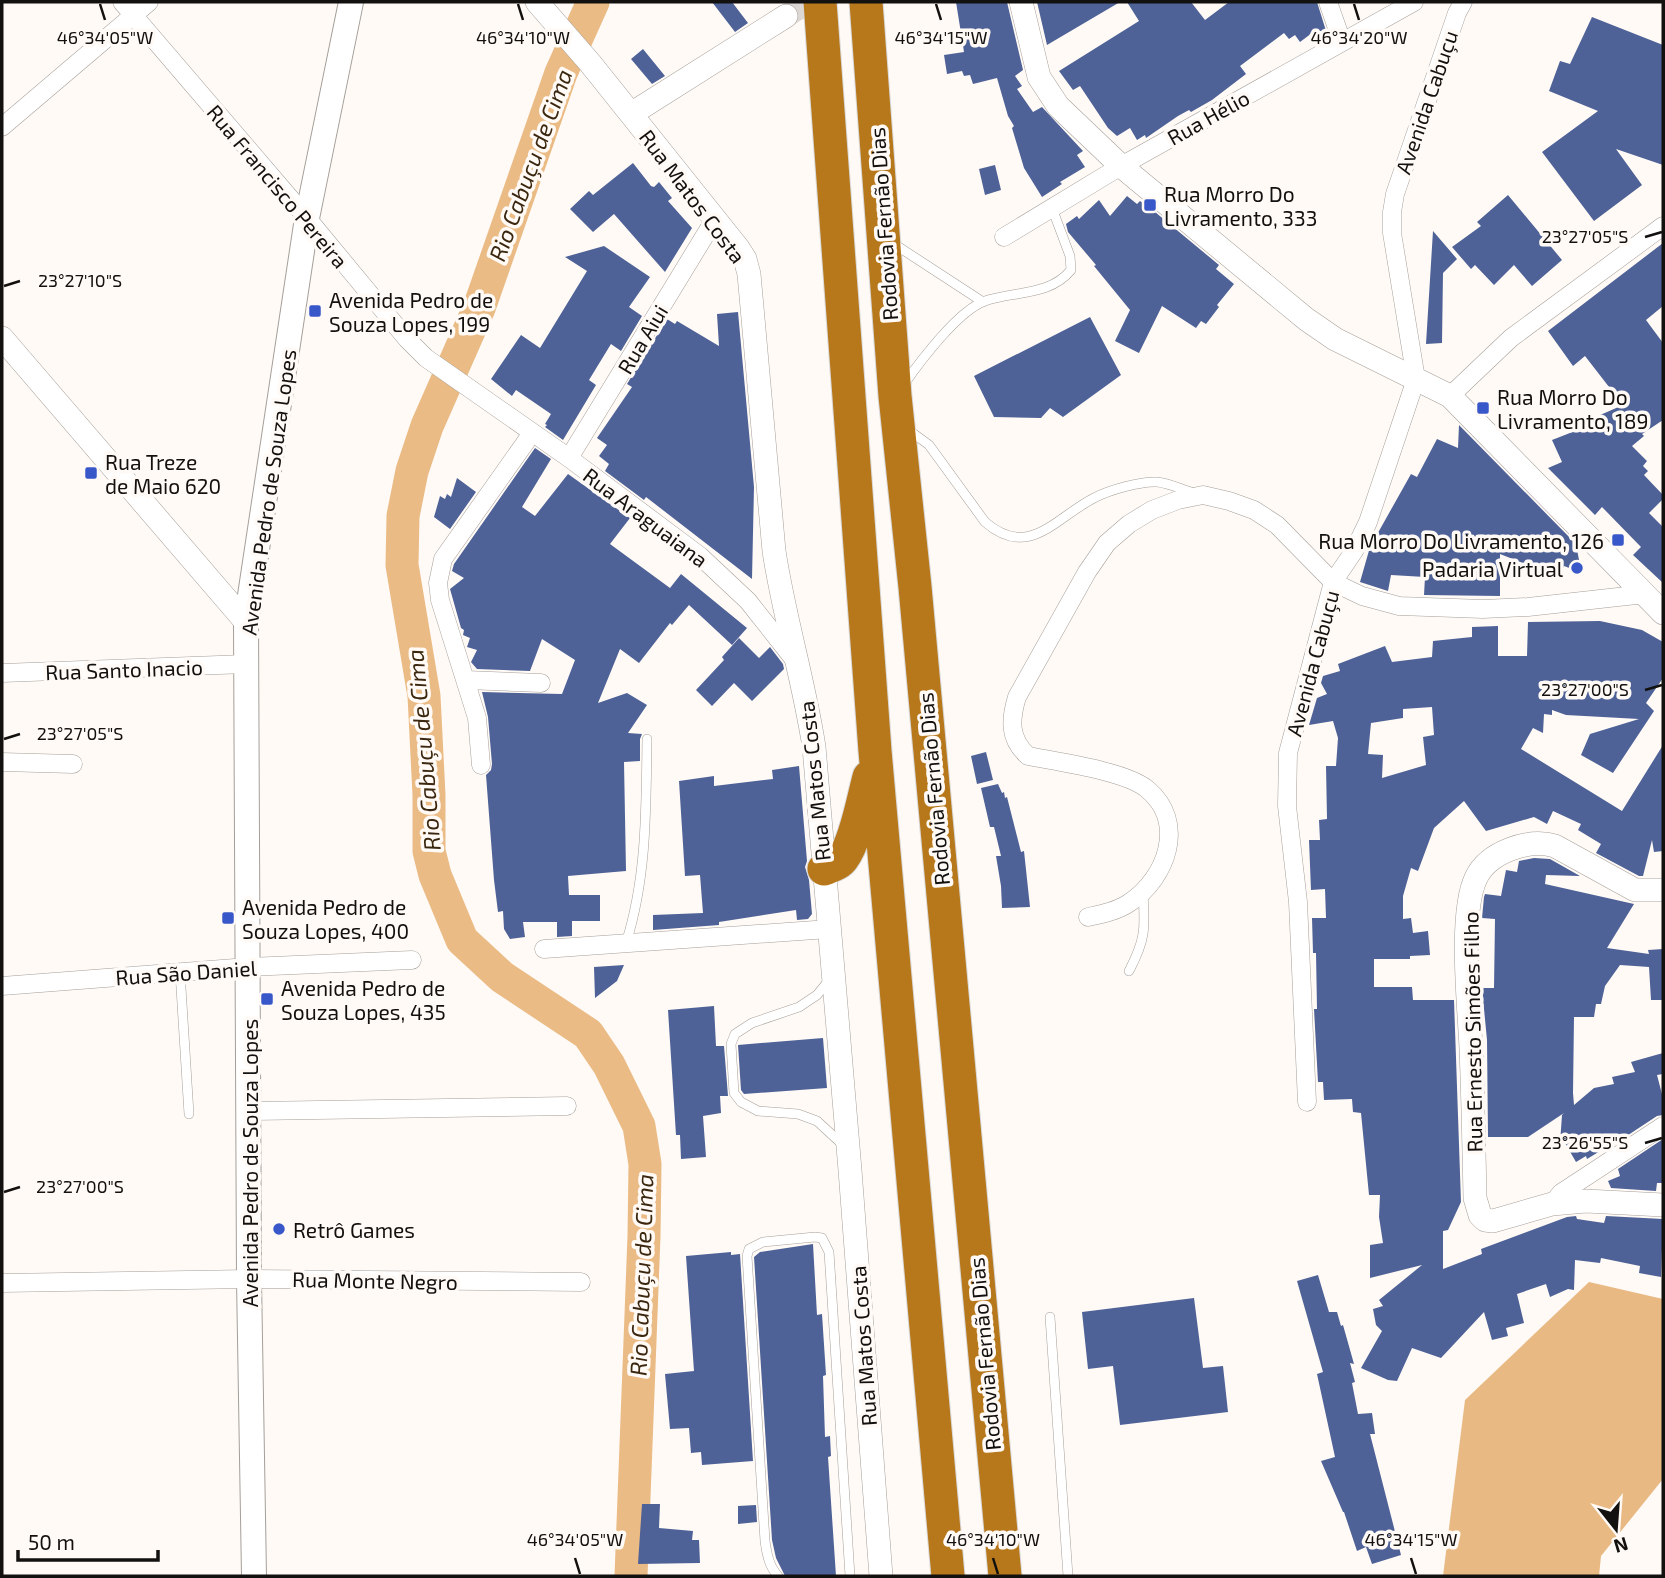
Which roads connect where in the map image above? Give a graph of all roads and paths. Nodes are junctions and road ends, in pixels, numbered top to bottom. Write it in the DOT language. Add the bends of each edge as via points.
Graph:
graph roads {
  1 [pos="149,2"];
  2 [pos="351,2"];
  3 [pos="820,2"];
  4 [pos="866,2"];
  5 [pos="1021,2"];
  6 [pos="1328,2"];
  7 [pos="1414,2"];
  8 [pos="1463,2"];
  9 [pos="127,8"];
  10 [pos="543,9"];
  11 [pos="786,16"];
  12 [pos="1342,42"];
  13 [pos="631,114"];
  14 [pos="2,127"];
  15 [pos="1121,166"];
  16 [pos="1052,208"];
  17 [pos="307,218"];
  18 [pos="715,219"];
  19 [pos="1663,226"];
  20 [pos="883,236"];
  21 [pos="1004,237"];
  22 [pos="984,302"];
  23 [pos="2,338"];
  24 [pos="1416,379"];
  25 [pos="471,391"];
  26 [pos="1450,396"];
  27 [pos="897,410"];
  28 [pos="532,433"];
  29 [pos="569,458"];
  30 [pos="1202,495"];
  31 [pos="1333,582"];
  32 [pos="1645,594"];
  33 [pos="1663,612"];
  34 [pos="246,622"];
  35 [pos="246,664"];
  36 [pos="799,667"];
  37 [pos="2,673"];
  38 [pos="466,680"];
  39 [pos="541,683"];
  40 [pos="647,740"];
  41 [pos="875,751"];
  42 [pos="2,762"];
  43 [pos="73,764"];
  44 [pos="481,765"];
  45 [pos="824,869"];
  46 [pos="1663,890"];
  47 [pos="1143,891"];
  48 [pos="1088,917"];
  49 [pos="829,929"];
  50 [pos="626,943"];
  51 [pos="544,949"];
  52 [pos="412,960"];
  53 [pos="248,967"];
  54 [pos="1129,971"];
  55 [pos="180,972"];
  56 [pos="833,975"];
  57 [pos="2,986"];
  58 [pos="1307,1102"];
  59 [pos="567,1106"];
  60 [pos="248,1111"];
  61 [pos="189,1114"];
  62 [pos="1663,1126"];
  63 [pos="849,1152"];
  64 [pos="1552,1204"];
  65 [pos="1663,1205"];
  66 [pos="248,1279"];
  67 [pos="581,1282"];
  68 [pos="2,1283"];
  69 [pos="1050,1317"];
  70 [pos="254,1576"];
  71 [pos="778,1576"];
  72 [pos="850,1576"];
  73 [pos="881,1576"];
  74 [pos="948,1576"];
  75 [pos="1005,1576"];
  76 [pos="1068,1576"];
  1 -- 9 [label="street"];
  2 -- 17 [label="main road, Avenida Pedro de Souza Lopes"];
  3 -- 41 [label="highway"];
  4 -- 20 [label="highway, Rodovia Fernão Dias"];
  5 -- 15 [label="street" via="1039,77 1058,106"];
  6 -- 12 [label="street"];
  7 -- 12 [label="street, Rua Hélio"];
  8 -- 24 [label="street, Avenida Cabuçu" via="1392,212"];
  9 -- 14 [label="street"];
  9 -- 17 [label="street, Rua Francisco Pereira"];
  10 -- 13 [label="street, Rua Matos Costa"];
  11 -- 13 [label="street"];
  12 -- 15 [label="street, Rua Hélio"];
  13 -- 18 [label="street, Rua Matos Costa"];
  15 -- 16 [label="street, Rua Hélio"];
  15 -- 24 [label="street" via="1306,319 1335,339"];
  16 -- 21 [label="street, Rua Hélio"];
  16 -- 22 [label="lane" via="1071,270 1051,286"];
  17 -- 25 [label="street, Rua Francisco Pereira" via="426,358"];
  17 -- 34 [label="main road, Avenida Pedro de Souza Lopes"];
  18 -- 29 [label="street, Rua Aiui"];
  18 -- 36 [label="street, Rua Matos Costa" via="745,259 749,274 774,551"];
  19 -- 26 [label="street" via="1511,338"];
  20 -- 22 [label="lane"];
  20 -- 27 [label="highway, Rodovia Fernão Dias"];
  22 -- 27 [label="lane" via="941,337"];
  23 -- 34 [label="street"];
  24 -- 26 [label="street"];
  24 -- 31 [label="street, Avenida Cabuçu" via="1368,522"];
  25 -- 28 [label="street, Rua Araguaiana"];
  26 -- 32 [label="street"];
  27 -- 30 [label="lane" via="929,445 985,522 1011,538 1032,537 1095,497 1139,484 1158,482"];
  27 -- 75 [label="highway, Rodovia Fernão Dias"];
  28 -- 29 [label="street, Rua Araguaiana"];
  28 -- 38 [label="street" via="452,545 440,570 440,600"];
  29 -- 36 [label="street, Rua Araguaiana" via="726,579 770,626"];
  30 -- 31 [label="street" via="1254,510 1277,525"];
  30 -- 47 [label="street" via="1152,510 1107,543 1017,698 1011,717 1013,736 1028,756 1115,775 1147,789 1157,800 1166,818 1168,855"];
  31 -- 32 [label="street" via="1399,606 1441,608 1528,607"];
  31 -- 58 [label="street, Avenida Cabuçu" via="1286,776 1298,902"];
  32 -- 33 [label="street"];
  34 -- 35 [label="main road, Avenida Pedro de Souza Lopes"];
  35 -- 37 [label="street, Rua Santo Inacio"];
  35 -- 53 [label="main road, Avenida Pedro de Souza Lopes"];
  36 -- 45 [label="street, Rua Matos Costa" via="814,747"];
  38 -- 39 [label="street"];
  38 -- 44 [label="street" via="477,718"];
  40 -- 50 [label="lane" via="642,872"];
  41 -- 45 [label="highway" via="844,858"];
  41 -- 74 [label="highway"];
  42 -- 43 [label="street"];
  45 -- 49 [label="street, Rua Matos Costa"];
  46 -- 64 [label="street, Rua Ernesto Simões Filho" via="1635,890 1555,846 1532,843 1487,864 1470,892 1467,956 1475,1198 1480,1215 1493,1221"];
  47 -- 48 [label="street" via="1128,904"];
  47 -- 54 [label="lane" via="1144,935"];
  49 -- 50 [label="street"];
  49 -- 56 [label="street, Rua Matos Costa"];
  50 -- 51 [label="street"];
  52 -- 53 [label="street, Rua São Daniel"];
  53 -- 55 [label="street, Rua São Daniel"];
  53 -- 60 [label="main road, Avenida Pedro de Souza Lopes"];
  55 -- 57 [label="street, Rua São Daniel"];
  55 -- 61 [label="lane"];
  56 -- 63 [label="street, Rua Matos Costa"];
  56 -- 63 [label="lane" via="817,995 799,1007 752,1023 735,1034 731,1044 734,1093 758,1111 798,1114 817,1121"];
  59 -- 60 [label="street"];
  60 -- 66 [label="main road, Avenida Pedro de Souza Lopes"];
  62 -- 64 [label="street" via="1561,1193"];
  63 -- 73 [label="street, Rua Matos Costa"];
  64 -- 65 [label="street"];
  66 -- 67 [label="street, Rua Monte Negro"];
  66 -- 68 [label="street, Rua Monte Negro"];
  66 -- 70 [label="main road, Avenida Pedro de Souza Lopes"];
  69 -- 76 [label="lane"];
  71 -- 72 [label="lane" via="765,1541 747,1256 749,1249 763,1242 815,1237 827,1243 829,1252"];
}
